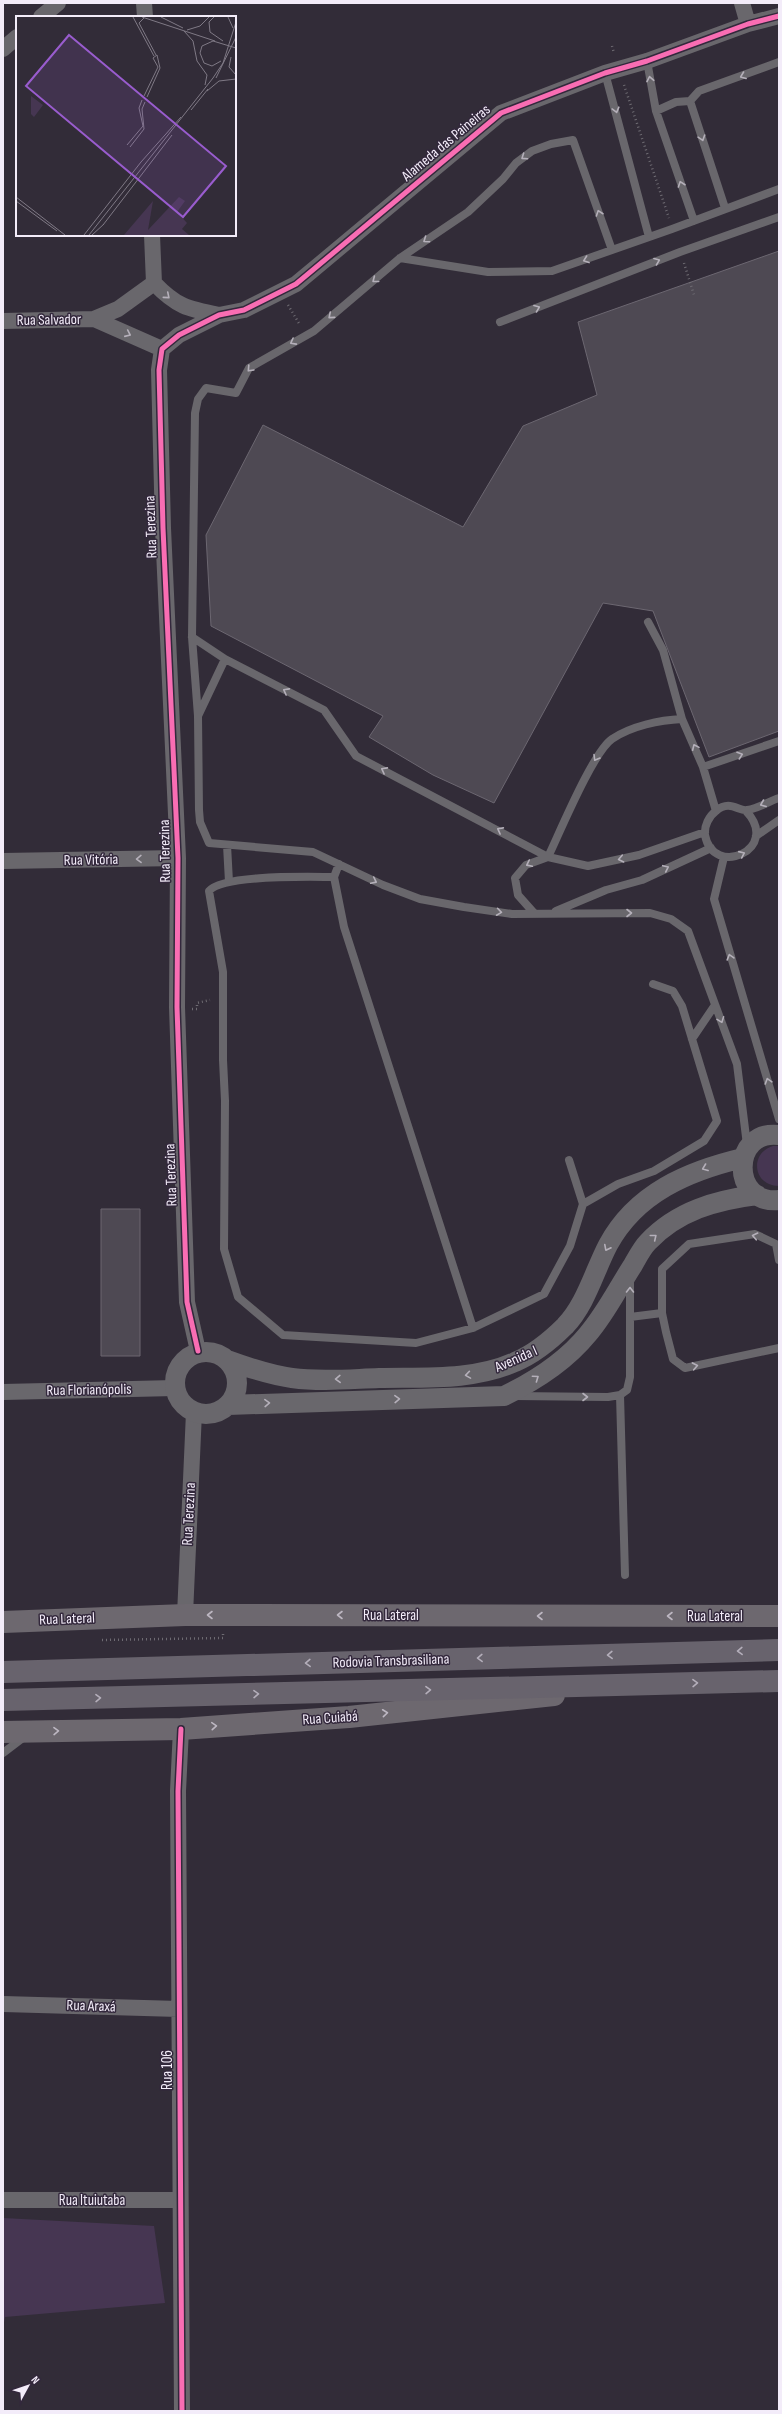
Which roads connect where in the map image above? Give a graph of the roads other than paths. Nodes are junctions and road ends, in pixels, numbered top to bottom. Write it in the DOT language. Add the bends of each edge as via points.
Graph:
graph roads {
  1 [pos="58,3"];
  2 [pos="144,3"];
  3 [pos="742,3"];
  4 [pos="42,16"];
  5 [pos="145,16"];
  6 [pos="779,16"];
  7 [pos="748,24"];
  8 [pos="16,38"];
  9 [pos="3,49"];
  10 [pos="647,61"];
  11 [pos="779,62"];
  12 [pos="612,71"];
  13 [pos="690,101"];
  14 [pos="656,111"];
  15 [pos="779,188"];
  16 [pos="725,208"];
  17 [pos="779,217"];
  18 [pos="694,221"];
  19 [pos="152,236"];
  20 [pos="649,237"];
  21 [pos="612,250"];
  22 [pos="400,258"];
  23 [pos="154,283"];
  24 [pos="220,315"];
  25 [pos="94,319"];
  26 [pos="3,321"];
  27 [pos="500,322"];
  28 [pos="162,349"];
  29 [pos="648,622"];
  30 [pos="192,637"];
  31 [pos="225,659"];
  32 [pos="198,716"];
  33 [pos="682,719"];
  34 [pos="779,741"];
  35 [pos="703,767"];
  36 [pos="779,798"];
  37 [pos="716,811"];
  38 [pos="746,811"];
  39 [pos="779,820"];
  40 [pos="705,832"];
  41 [pos="756,836"];
  42 [pos="227,845"];
  43 [pos="711,848"];
  44 [pos="548,857"];
  45 [pos="724,857"];
  46 [pos="178,858"];
  47 [pos="3,861"];
  48 [pos="339,864"];
  49 [pos="334,877"];
  50 [pos="229,882"];
  51 [pos="552,913"];
  52 [pos="534,914"];
  53 [pos="654,984"];
  54 [pos="715,1005"];
  55 [pos="692,1039"];
  56 [pos="779,1119"];
  57 [pos="779,1135"];
  58 [pos="745,1153"];
  59 [pos="569,1160"];
  60 [pos="757,1196"];
  61 [pos="779,1200"];
  62 [pos="583,1204"];
  63 [pos="779,1260"];
  64 [pos="630,1269"];
  65 [pos="662,1313"];
  66 [pos="630,1317"];
  67 [pos="473,1328"];
  68 [pos="779,1348"];
  69 [pos="198,1351"];
  70 [pos="227,1360"];
  71 [pos="175,1388"];
  72 [pos="3,1392"];
  73 [pos="620,1395"];
  74 [pos="504,1396"];
  75 [pos="228,1405"];
  76 [pos="194,1412"];
  77 [pos="625,1575"];
  78 [pos="185,1615"];
  79 [pos="779,1616"];
  80 [pos="3,1622"];
  81 [pos="779,1650"];
  82 [pos="3,1672"];
  83 [pos="779,1681"];
  84 [pos="656,1684"];
  85 [pos="3,1700"];
  86 [pos="181,1729"];
  87 [pos="32,1731"];
  88 [pos="3,1732"];
  89 [pos="3,1753"];
  90 [pos="3,2004"];
  91 [pos="179,2009"];
  92 [pos="3,2200"];
  93 [pos="180,2200"];
  94 [pos="182,2411"];
  1 -- 4 [label="street"];
  2 -- 5 [label="street"];
  3 -- 7 [label="street"];
  6 -- 7 [label="street, Alameda das Paineiras"];
  7 -- 10 [label="street, Alameda das Paineiras"];
  8 -- 9 [label="street"];
  10 -- 12 [label="street, Alameda das Paineiras"];
  14 -- 10 [label="lane, one-way"];
  11 -- 13 [label="lane, one-way" via="698,91"];
  12 -- 20 [label="lane, one-way"];
  12 -- 24 [label="street, Alameda das Paineiras" via="501,113 306,277 244,310"];
  13 -- 14 [label="lane" via="676,102"];
  13 -- 16 [label="lane, one-way"];
  18 -- 14 [label="lane, one-way"];
  15 -- 16 [label="lane"];
  16 -- 18 [label="lane"];
  27 -- 17 [label="lane, one-way" via="680,252"];
  18 -- 20 [label="lane"];
  19 -- 23 [label="street"];
  20 -- 21 [label="lane"];
  21 -- 22 [label="lane, one-way" via="552,271 534,272 488,272"];
  21 -- 22 [label="lane, one-way" via="573,140 551,144 527,155 468,212"];
  22 -- 30 [label="lane, one-way" via="314,331 249,368 236,393 206,388 198,399 195,413"];
  23 -- 24 [label="street, one-way" via="167,297 182,307"];
  23 -- 25 [label="street, Rua Salvador" via="125,305"];
  24 -- 28 [label="street, Alameda das Paineiras" via="179,335"];
  25 -- 26 [label="street, Rua Salvador"];
  25 -- 28 [label="street, Rua Salvador, one-way"];
  28 -- 46 [label="street, Rua Terezina" via="159,370 163,528"];
  29 -- 33 [label="lane" via="663,650"];
  30 -- 31 [label="lane"];
  30 -- 32 [label="lane"];
  31 -- 32 [label="lane"];
  44 -- 31 [label="lane, one-way" via="356,756 324,710"];
  32 -- 42 [label="lane" via="200,822 209,843"];
  35 -- 33 [label="lane, one-way"];
  33 -- 44 [label="lane, one-way" via="659,721 611,739 596,756"];
  35 -- 34 [label="lane, one-way"];
  35 -- 37 [label="lane"];
  36 -- 38 [label="lane, one-way"];
  37 -- 38 [label="lane" via="731,806"];
  37 -- 40 [label="lane" via="708,820"];
  38 -- 41 [label="lane" via="753,818"];
  39 -- 41 [label="lane"];
  40 -- 43 [label="lane"];
  40 -- 44 [label="lane, one-way" via="639,855 588,866"];
  45 -- 41 [label="lane, one-way" via="740,856 748,851"];
  42 -- 48 [label="lane" via="313,852"];
  42 -- 50 [label="lane"];
  43 -- 45 [label="lane"];
  51 -- 43 [label="lane, one-way" via="606,890 642,880"];
  44 -- 52 [label="lane, one-way" via="526,865 515,878 518,895"];
  56 -- 45 [label="lane, one-way" via="714,899"];
  46 -- 47 [label="street, Rua Vitória, one-way"];
  46 -- 69 [label="street, Rua Terezina" via="177,1008 188,1302"];
  48 -- 49 [label="lane"];
  48 -- 52 [label="lane, one-way" via="420,899 512,914"];
  49 -- 50 [label="lane" via="267,878"];
  49 -- 67 [label="lane" via="344,927"];
  50 -- 67 [label="lane" via="214,886 210,891 223,972 224,1250 238,1297 283,1335 416,1343"];
  51 -- 52 [label="lane"];
  51 -- 54 [label="lane, one-way" via="650,913 671,920 688,931"];
  53 -- 55 [label="lane" via="673,991 682,1006"];
  54 -- 55 [label="lane"];
  54 -- 58 [label="lane, one-way" via="737,1064"];
  55 -- 62 [label="lane" via="717,1121 704,1141 654,1171 618,1184"];
  57 -- 58 [label="street" via="764,1136"];
  58 -- 60 [label="street" via="743,1179"];
  58 -- 70 [label="street, Avenida I, one-way" via="685,1176 654,1192 628,1217 609,1244 584,1299 566,1325 542,1348 515,1362 465,1376 319,1380 257,1371"];
  59 -- 62 [label="lane"];
  60 -- 61 [label="street, Avenida I" via="767,1200"];
  64 -- 60 [label="street, Avenida I, one-way" via="647,1242 696,1208 724,1200"];
  62 -- 67 [label="lane" via="570,1246 544,1294"];
  63 -- 65 [label="lane, one-way" via="776,1244 755,1234 689,1244 662,1269"];
  66 -- 64 [label="lane, one-way"];
  74 -- 64 [label="street, Avenida I, one-way" via="533,1381 559,1362 588,1334"];
  65 -- 66 [label="lane"];
  65 -- 68 [label="lane, one-way" via="674,1359 685,1368"];
  66 -- 73 [label="lane" via="630,1377 627,1390"];
  69 -- 70 [label="street" via="214,1353"];
  69 -- 71 [label="street" via="180,1365 174,1380"];
  70 -- 75 [label="street" via="233,1368 237,1387"];
  71 -- 72 [label="street, Rua Florianópolis"];
  71 -- 76 [label="street" via="181,1403"];
  74 -- 73 [label="lane, one-way"];
  73 -- 77 [label="lane"];
  75 -- 74 [label="street, Avenida I, one-way"];
  75 -- 76 [label="street" via="215,1414"];
  76 -- 78 [label="street, Rua Terezina"];
  79 -- 78 [label="main road, Rua Lateral, one-way"];
  78 -- 80 [label="main road, Rua Lateral"];
  81 -- 82 [label="highway, Rodovia Transbrasiliana, one-way"];
  84 -- 83 [label="highway, Rodovia Transbrasiliana, one-way"];
  85 -- 84 [label="highway, Rodovia Transbrasiliana, one-way"];
  86 -- 84 [label="main road, Rua Cuiabá, one-way" via="349,1717"];
  87 -- 86 [label="main road, Rua Cuiabá, one-way"];
  86 -- 91 [label="street, Rua 106" via="178,1791"];
  87 -- 88 [label="main road, Rua Cuiabá"];
  87 -- 89 [label="lane"];
  90 -- 91 [label="street, Rua Araxá"];
  91 -- 93 [label="street, Rua 106"];
  92 -- 93 [label="street, Rua Ituiutaba"];
  93 -- 94 [label="street, Rua 106"];
}
